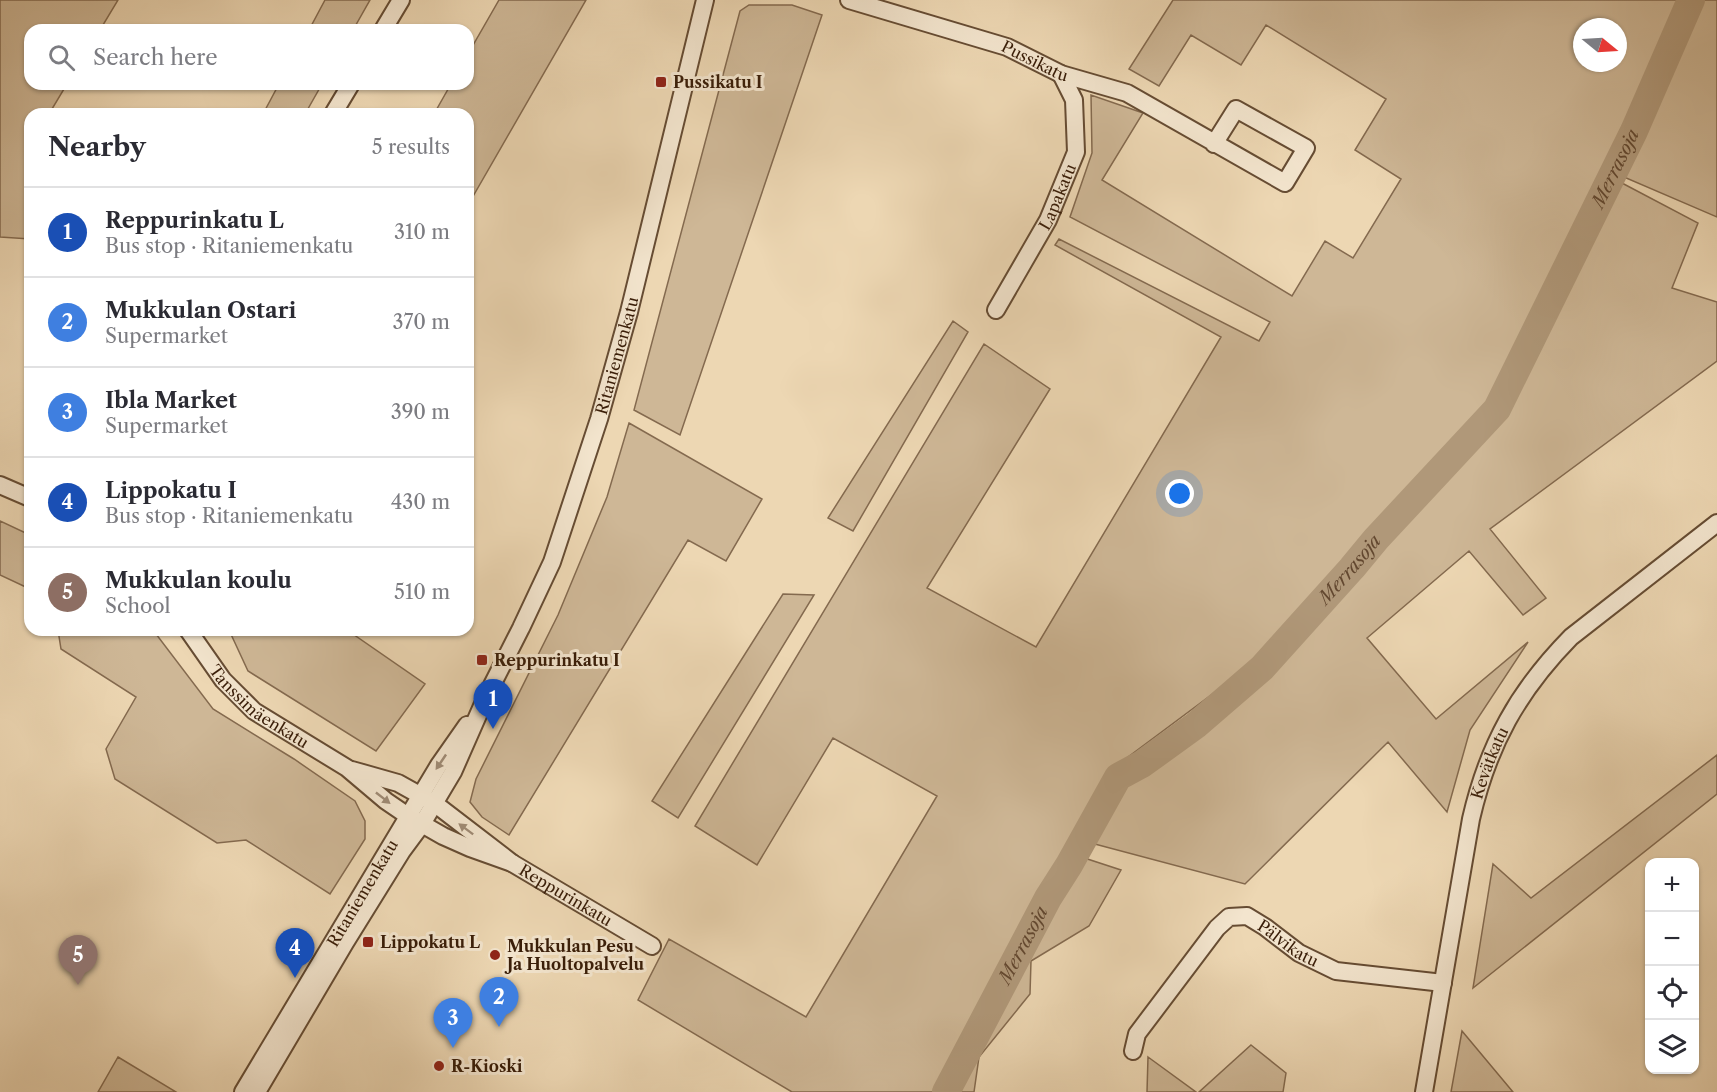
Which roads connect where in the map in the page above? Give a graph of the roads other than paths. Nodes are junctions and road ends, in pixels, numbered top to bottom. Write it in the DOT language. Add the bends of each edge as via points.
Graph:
graph roads {
  1 [pos="401,0"];
  2 [pos="705,0"];
  3 [pos="849,0"];
  4 [pos="387,24"];
  5 [pos="1061,74"];
  6 [pos="347,90"];
  7 [pos="337,108"];
  8 [pos="1214,144"];
  9 [pos="996,310"];
  10 [pos="0,485"];
  11 [pos="24,495"];
  12 [pos="1717,523"];
  13 [pos="192,636"];
  14 [pos="347,768"];
  15 [pos="427,799"];
  16 [pos="415,820"];
  17 [pos="512,863"];
  18 [pos="652,946"];
  19 [pos="1443,983"];
  20 [pos="1133,1051"];
  21 [pos="243,1092"];
  22 [pos="257,1092"];
  23 [pos="1424,1092"];
  1 -- 4 [label="street"];
  2 -- 15 [label="street, Ritaniemenkatu" via="629,312 552,562 486,697 439,765"];
  3 -- 5 [label="street, Pussikatu" via="1007,47"];
  5 -- 8 [label="street, Pussikatu" via="1127,93"];
  5 -- 9 [label="street, Lapakatu" via="1074,100 1076,152 1048,220"];
  6 -- 7 [label="street"];
  8 -- 8 [label="street, Pussikatu" via="1285,183 1306,148 1236,109"];
  10 -- 11 [label="street"];
  12 -- 19 [label="street, Kevätkatu" via="1571,637 1533,681 1510,716 1490,754 1478,790"];
  13 -- 14 [label="street, Tanssimäenkatu" via="223,681 254,711"];
  14 -- 15 [label="street, Tanssimäenkatu" via="398,783"];
  14 -- 16 [label="street, Tanssimäenkatu, one-way"];
  15 -- 16 [label="street, Ritaniemenkatu"];
  17 -- 15 [label="street, Reppurinkatu, one-way"];
  16 -- 17 [label="street, Reppurinkatu" via="470,848"];
  16 -- 21 [label="street, Ritaniemenkatu"];
  16 -- 22 [label="street, Ritaniemenkatu" via="402,851"];
  17 -- 18 [label="street, Reppurinkatu"];
  19 -- 20 [label="street, Pälvikatu" via="1336,971 1299,953 1247,915 1229,917 1137,1034"];
  19 -- 23 [label="street, Kevätkatu"];
}
